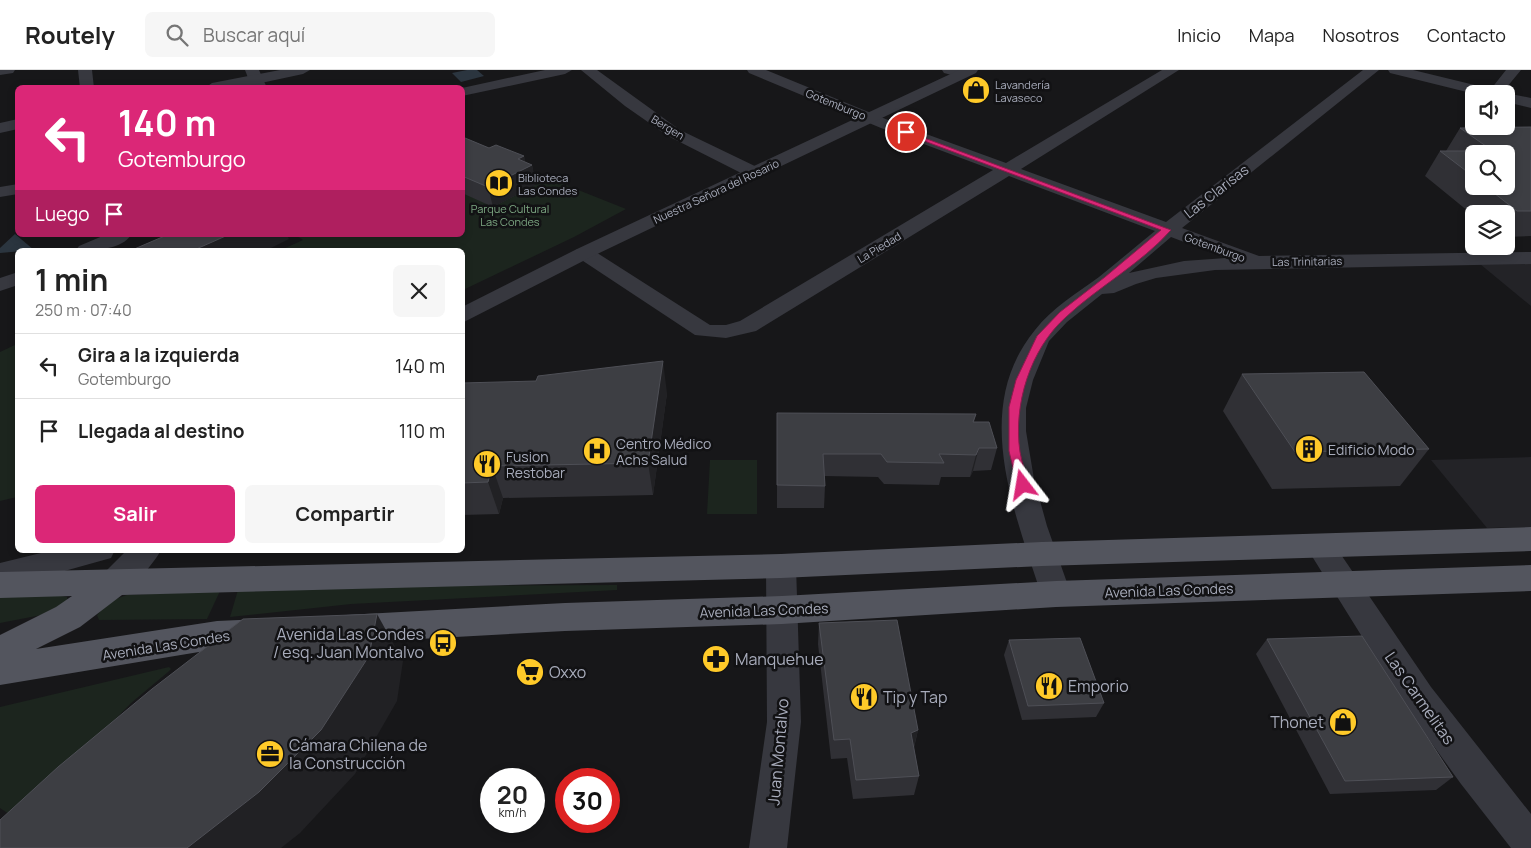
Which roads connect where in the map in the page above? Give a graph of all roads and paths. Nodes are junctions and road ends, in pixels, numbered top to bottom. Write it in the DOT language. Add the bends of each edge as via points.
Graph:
graph roads {
  1 [pos="8,70"];
  2 [pos="85,70"];
  3 [pos="303,70"];
  4 [pos="565,70"];
  5 [pos="588,70"];
  6 [pos="754,70"];
  7 [pos="1172,70"];
  8 [pos="1372,70"];
  9 [pos="1395,70"];
  10 [pos="1514,70"];
  11 [pos="0,71"];
  12 [pos="961,71"];
  13 [pos="256,79"];
  14 [pos="87,85"];
  15 [pos="227,85"];
  16 [pos="1502,85"];
  17 [pos="1465,87"];
  18 [pos="465,91"];
  19 [pos="1515,99"];
  20 [pos="1531,102"];
  21 [pos="871,118"];
  22 [pos="15,125"];
  23 [pos="0,128"];
  24 [pos="1006,170"];
  25 [pos="755,173"];
  26 [pos="15,190"];
  27 [pos="0,192"];
  28 [pos="1167,230"];
  29 [pos="116,237"];
  30 [pos="91,248"];
  31 [pos="584,253"];
  32 [pos="1531,258"];
  33 [pos="1256,262"];
  34 [pos="15,279"];
  35 [pos="0,285"];
  36 [pos="465,314"];
  37 [pos="1063,314"];
  38 [pos="1531,539"];
  39 [pos="1319,545"];
  40 [pos="88,553"];
  41 [pos="143,553"];
  42 [pos="1042,554"];
  43 [pos="781,566"];
  44 [pos="0,576"];
  45 [pos="1531,578"];
  46 [pos="113,584"];
  47 [pos="1343,584"];
  48 [pos="0,586"];
  49 [pos="1056,594"];
  50 [pos="782,610"];
  51 [pos="0,651"];
  52 [pos="0,670"];
  53 [pos="1531,843"];
  54 [pos="768,848"];
  1 -- 11 [label="street"];
  2 -- 14 [label="street"];
  3 -- 13 [label="street"];
  4 -- 18 [label="street"];
  5 -- 25 [label="street, Bergen" via="674,133"];
  6 -- 21 [label="street, Gotemburgo"];
  7 -- 24 [label="street, La Piedad"];
  8 -- 28 [label="street, Las Clarisas"];
  9 -- 17 [label="street"];
  10 -- 16 [label="street"];
  12 -- 21 [label="street, Nuestra Señora del Rosario"];
  13 -- 15 [label="street"];
  19 -- 20 [label="street"];
  21 -- 24 [label="street, Gotemburgo"];
  21 -- 25 [label="street, Nuestra Señora del Rosario"];
  22 -- 23 [label="street"];
  24 -- 28 [label="street, Gotemburgo"];
  24 -- 31 [label="street, La Piedad" via="748,326 731,332 703,330"];
  25 -- 31 [label="street, Nuestra Señora del Rosario"];
  26 -- 27 [label="street"];
  28 -- 33 [label="street, Gotemburgo"];
  28 -- 37 [label="street, Las Clarisas"];
  29 -- 30 [label="street"];
  31 -- 36 [label="street, Nuestra Señora del Rosario"];
  32 -- 33 [label="street, Las Trinitarias"];
  33 -- 37 [label="street, Las Trinitarias" via="1146,275 1115,284"];
  34 -- 35 [label="street"];
  37 -- 42 [label="street, Las Clarisas" via="1042,336 1021,380 1014,407 1014,451"];
  38 -- 39 [label="main road"];
  39 -- 42 [label="main road"];
  39 -- 47 [label="street, Las Carmelitas"];
  40 -- 44 [label="street"];
  41 -- 46 [label="street"];
  42 -- 43 [label="main road"];
  42 -- 49 [label="street, Las Clarisas"];
  43 -- 46 [label="main road"];
  43 -- 50 [label="street, Juan Montalvo"];
  45 -- 47 [label="main road, Avenida Las Condes"];
  46 -- 48 [label="main road"];
  46 -- 51 [label="main road" via="68,617"];
  47 -- 49 [label="main road, Avenida Las Condes"];
  47 -- 53 [label="street, Las Carmelitas" via="1463,758"];
  49 -- 50 [label="main road, Avenida Las Condes"];
  50 -- 52 [label="main road, Avenida Las Condes" via="565,617 217,635"];
  50 -- 54 [label="street, Juan Montalvo" via="784,722"];
}
